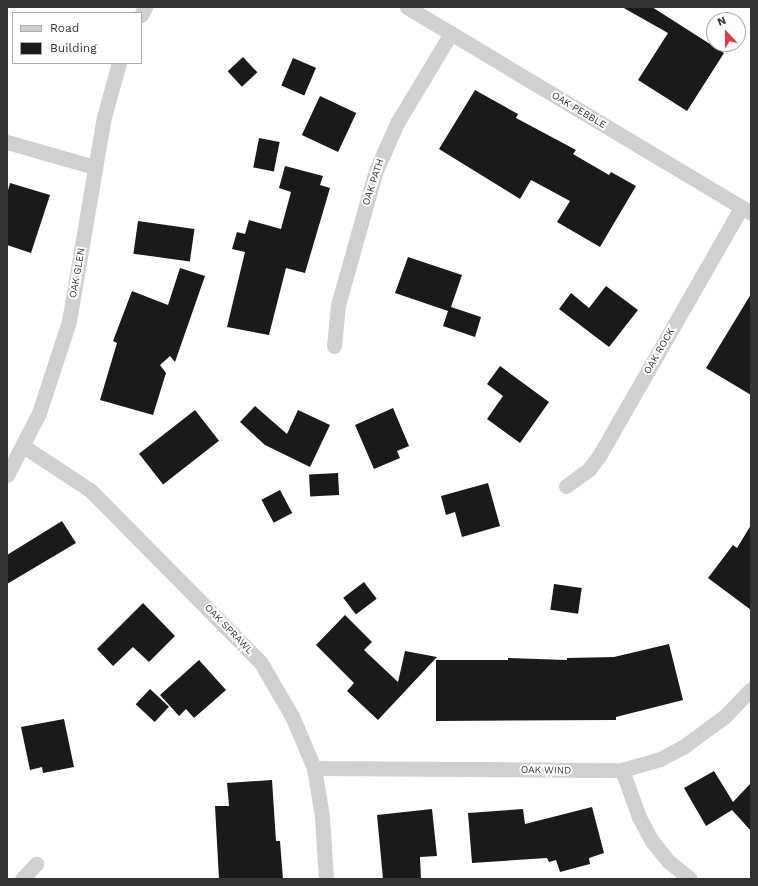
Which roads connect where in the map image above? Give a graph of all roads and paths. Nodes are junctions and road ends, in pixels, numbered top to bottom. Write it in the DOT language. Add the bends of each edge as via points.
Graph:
graph roads {
  1 [pos="408,7"];
  2 [pos="451,33"];
  3 [pos="119,64"];
  4 [pos="7,142"];
  5 [pos="95,167"];
  6 [pos="746,210"];
  7 [pos="334,346"];
  8 [pos="23,446"];
  9 [pos="7,475"];
  10 [pos="566,486"];
  11 [pos="751,689"];
  12 [pos="314,768"];
  13 [pos="622,770"];
  14 [pos="36,864"];
  15 [pos="22,879"];
  16 [pos="326,879"];
  17 [pos="690,879"];
  1 -- 2 [label="street, OAK PEBBLE"];
  2 -- 6 [label="street, OAK PEBBLE"];
  2 -- 7 [label="street, OAK PATH" via="397,123 378,166 338,305"];
  3 -- 5 [label="street, OAK GLEN" via="109,95"];
  4 -- 5 [label="street"];
  5 -- 8 [label="street, OAK GLEN" via="69,321 48,387"];
  6 -- 10 [label="street, OAK ROCK" via="599,456 589,469"];
  8 -- 9 [label="street, OAK GLEN"];
  8 -- 12 [label="street, OAK SPRAWL" via="90,490 261,663 278,689 305,742"];
  11 -- 13 [label="street, OAK WIND" via="725,716 683,747 653,761"];
  12 -- 13 [label="street, OAK WIND"];
  12 -- 16 [label="street, OAK SPRAWL" via="320,804"];
  13 -- 17 [label="street" via="639,817 652,841 668,861"];
  14 -- 15 [label="street"];
}
